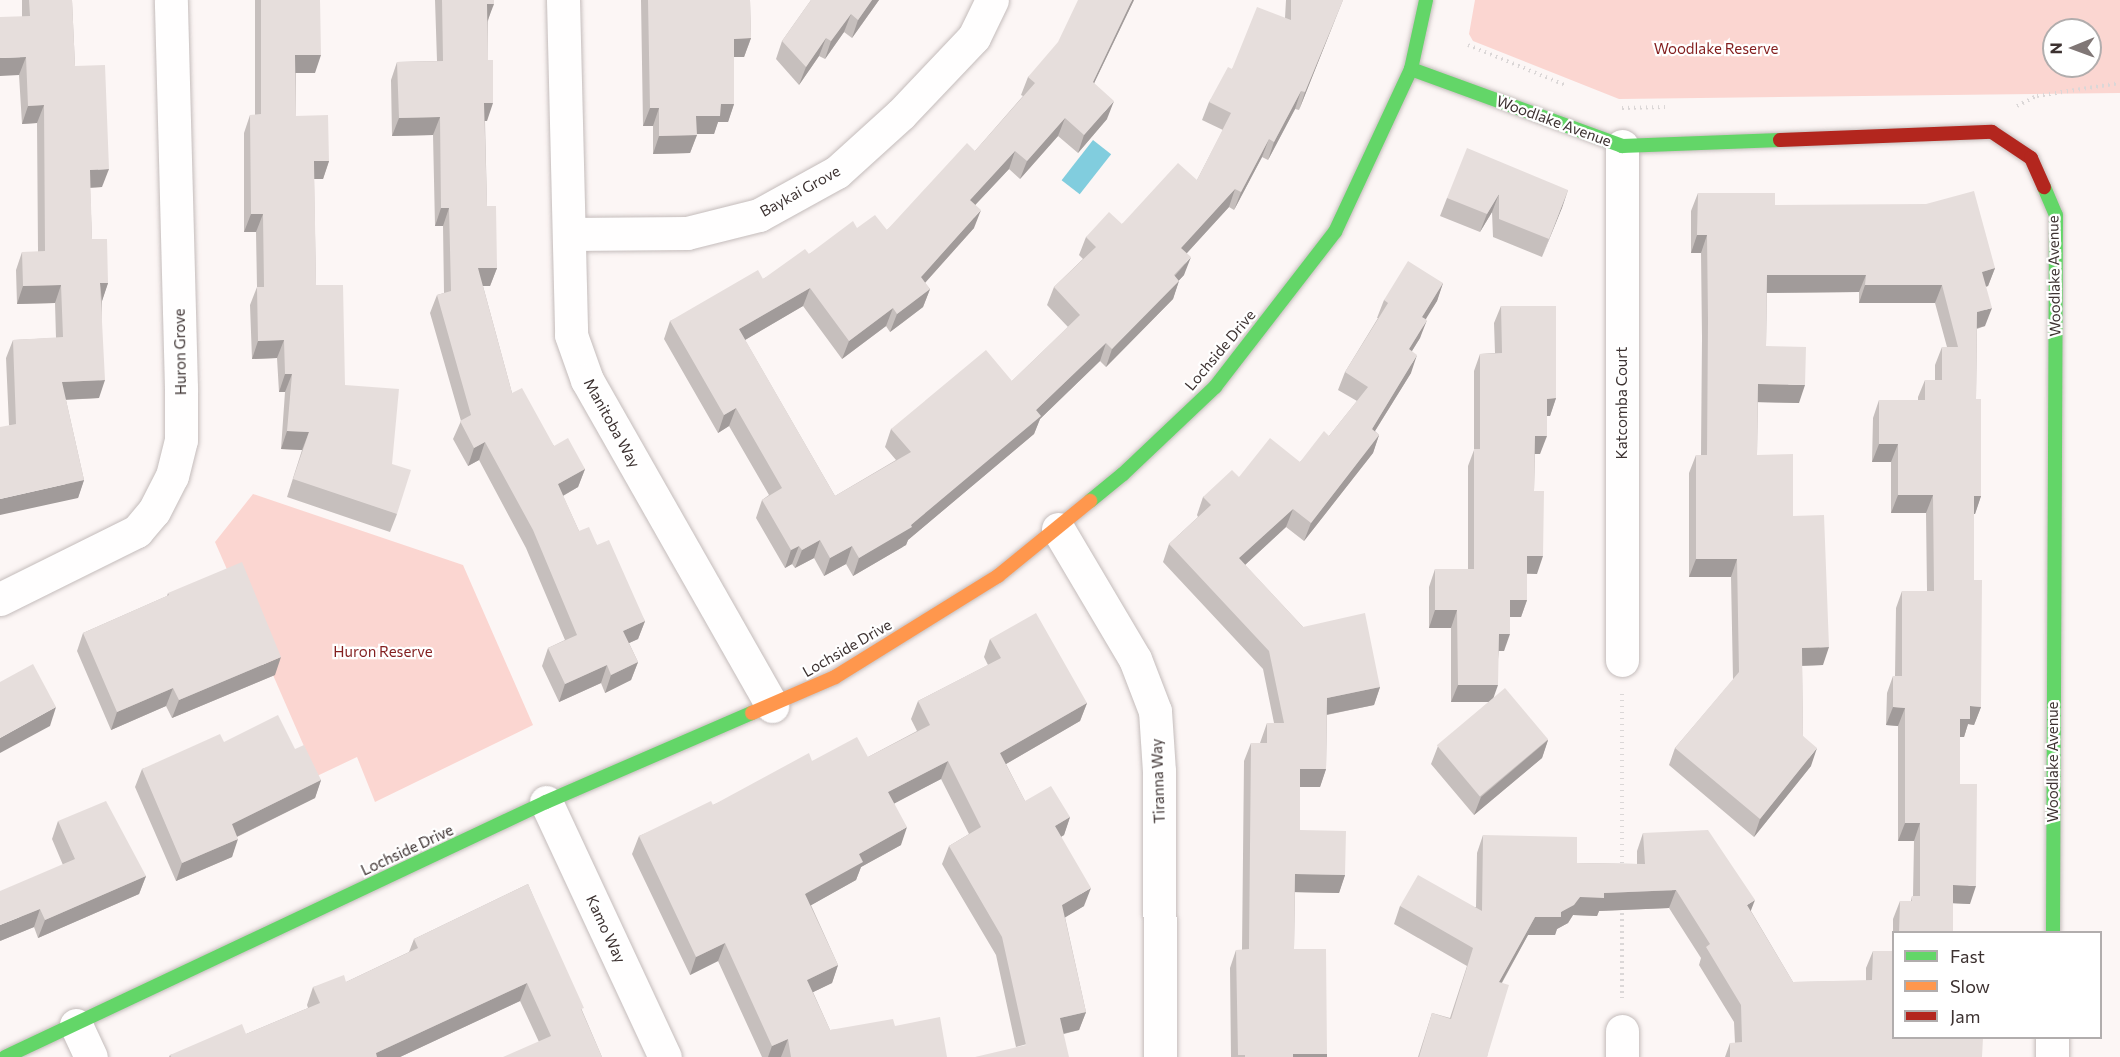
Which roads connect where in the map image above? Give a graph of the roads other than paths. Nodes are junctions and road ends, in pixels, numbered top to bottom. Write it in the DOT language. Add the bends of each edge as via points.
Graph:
graph roads {
  1 [pos="563,0"];
  2 [pos="992,0"];
  3 [pos="1426,0"];
  4 [pos="165,3"];
  5 [pos="1411,69"];
  6 [pos="1622,146"];
  7 [pos="569,234"];
  8 [pos="1058,529"];
  9 [pos="0,599"];
  10 [pos="1622,660"];
  11 [pos="772,706"];
  12 [pos="546,802"];
  13 [pos="2053,931"];
  14 [pos="76,1025"];
  15 [pos="2052,1039"];
  16 [pos="5,1057"];
  17 [pos="91,1057"];
  18 [pos="665,1057"];
  19 [pos="1160,1057"];
  20 [pos="2052,1057"];
  1 -- 7 [label="street, Manitoba Way"];
  2 -- 7 [label="street, Baykai Grove" via="974,37 901,114 837,172 759,215 687,233"];
  3 -- 5 [label="street, Lochside Drive"];
  4 -- 9 [label="street, Huron Grove" via="182,388 181,440 172,476 154,511 136,531"];
  5 -- 6 [label="street, Woodlake Avenue"];
  5 -- 8 [label="street, Lochside Drive" via="1335,232 1215,387"];
  6 -- 10 [label="street, Katcomba Court"];
  6 -- 13 [label="street, Woodlake Avenue" via="1992,132 2031,158 2056,215"];
  7 -- 11 [label="street, Manitoba Way" via="571,335 586,380"];
  8 -- 11 [label="street, Lochside Drive" via="998,576 835,677"];
  8 -- 19 [label="street, Tiranna Way" via="1135,659 1155,711 1160,771"];
  11 -- 12 [label="street, Lochside Drive"];
  12 -- 14 [label="street, Lochside Drive"];
  12 -- 18 [label="street, Kamo Way"];
  14 -- 16 [label="street, Lochside Drive"];
  14 -- 17 [label="street"];
  15 -- 20 [label="street"];
}
